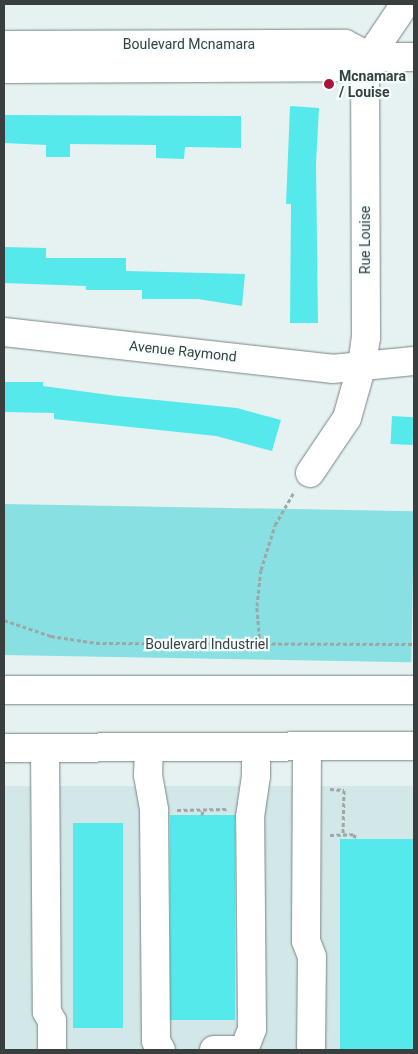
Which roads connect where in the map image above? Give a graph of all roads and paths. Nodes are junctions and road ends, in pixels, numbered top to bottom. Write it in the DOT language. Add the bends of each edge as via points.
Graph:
graph roads {
  1 [pos="397,6"];
  2 [pos="4,45"];
  3 [pos="371,57"];
  4 [pos="414,57"];
  5 [pos="4,69"];
  6 [pos="4,332"];
  7 [pos="414,360"];
  8 [pos="362,365"];
  9 [pos="310,473"];
  10 [pos="287,501"];
  11 [pos="4,620"];
  12 [pos="260,644"];
  13 [pos="414,644"];
  14 [pos="4,690"];
  15 [pos="414,690"];
  16 [pos="414,746"];
  17 [pos="256,747"];
  18 [pos="307,747"];
  19 [pos="4,748"];
  20 [pos="45,748"];
  21 [pos="149,748"];
  22 [pos="344,790"];
  23 [pos="239,809"];
  24 [pos="174,810"];
  25 [pos="203,810"];
  26 [pos="202,815"];
  27 [pos="320,835"];
  28 [pos="343,835"];
  29 [pos="354,839"];
  30 [pos="52,1050"];
  31 [pos="161,1050"];
  32 [pos="214,1050"];
  33 [pos="311,1050"];
  1 -- 3 [label="street, Rue Louise"];
  2 -- 3 [label="street, Boulevard Mcnamara" via="345,44"];
  3 -- 4 [label="street, Boulevard Mcnamara"];
  3 -- 5 [label="street, Boulevard Mcnamara" via="345,67"];
  3 -- 8 [label="street, Rue Louise" via="365,81 366,338"];
  6 -- 8 [label="street, Avenue Raymond" via="327,368"];
  7 -- 8 [label="street, Avenue Raymond"];
  8 -- 9 [label="street, Rue Louise" via="347,418"];
  10 -- 12 [label="path" via="261,570 257,606"];
  11 -- 12 [label="path, Boulevard Industriel" via="52,636 96,644"];
  12 -- 13 [label="path, Boulevard Industriel"];
  14 -- 15 [label="street"];
  16 -- 18 [label="street"];
  17 -- 18 [label="street"];
  17 -- 21 [label="street"];
  17 -- 32 [label="street" via="250,817 252,1029 244,1050"];
  18 -- 33 [label="street" via="306,941 312,957"];
  19 -- 20 [label="street"];
  20 -- 21 [label="street"];
  20 -- 30 [label="street" via="47,1012 52,1021"];
  21 -- 31 [label="street" via="148,776 154,810 156,1042"];
  22 -- 28 [label="path"];
  23 -- 25 [label="path"];
  24 -- 25 [label="path"];
  25 -- 26 [label="path"];
  27 -- 28 [label="path"];
  28 -- 29 [label="path" via="355,834"];
}
